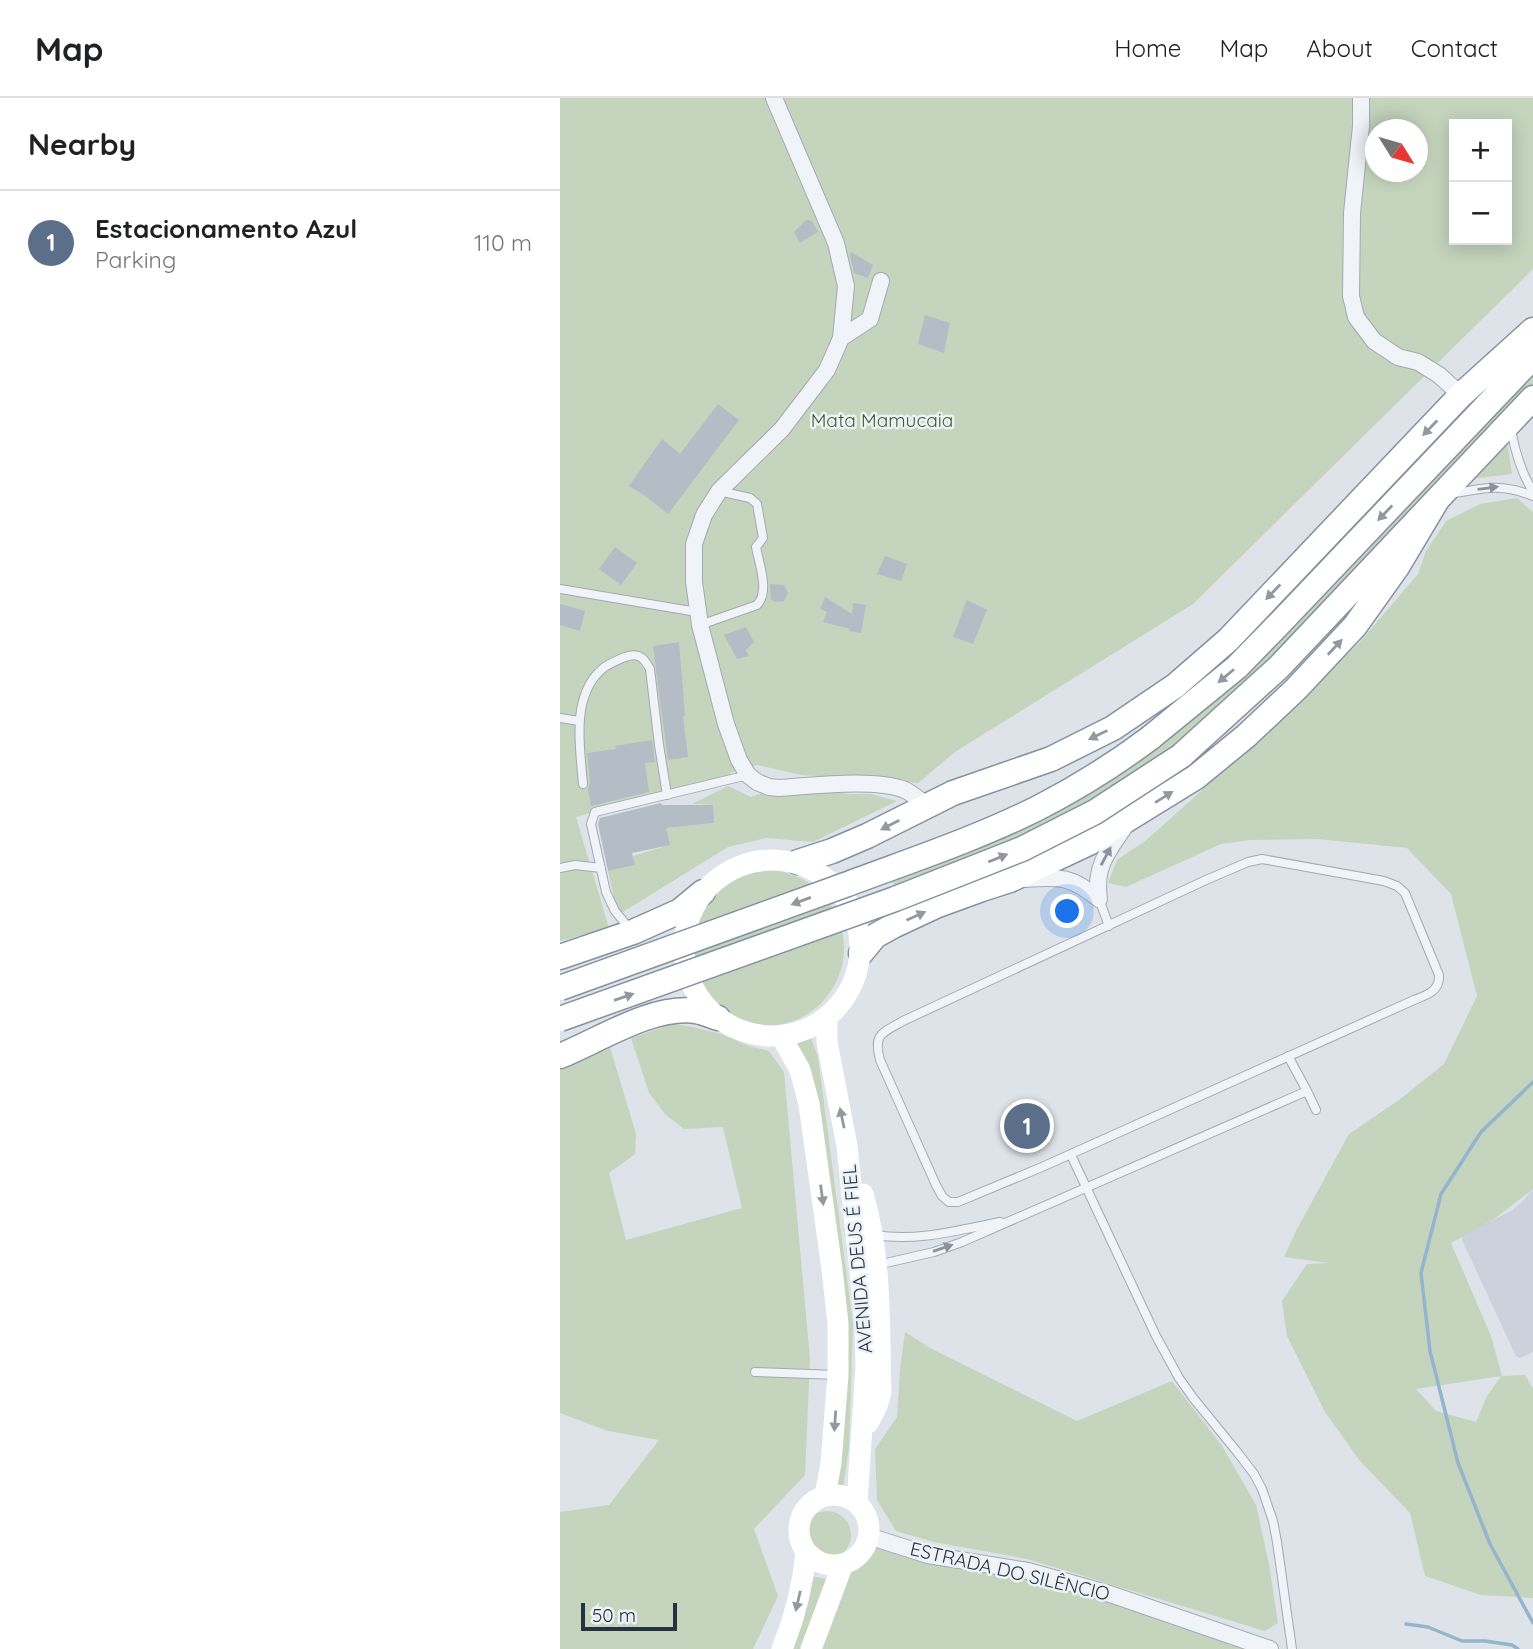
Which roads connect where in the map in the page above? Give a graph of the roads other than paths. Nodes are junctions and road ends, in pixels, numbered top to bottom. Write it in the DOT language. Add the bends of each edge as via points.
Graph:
graph roads {
  1 [pos="774,98"];
  2 [pos="1361,98"];
  3 [pos="881,281"];
  4 [pos="1533,330"];
  5 [pos="841,338"];
  6 [pos="1533,357"];
  7 [pos="1461,395"];
  8 [pos="1533,398"];
  9 [pos="1510,422"];
  10 [pos="1530,481"];
  11 [pos="1514,488"];
  12 [pos="719,491"];
  13 [pos="1533,494"];
  14 [pos="1439,498"];
  15 [pos="560,589"];
  16 [pos="699,619"];
  17 [pos="560,718"];
  18 [pos="579,721"];
  19 [pos="748,775"];
  20 [pos="583,784"];
  21 [pos="667,795"];
  22 [pos="927,806"];
  23 [pos="1130,818"];
  24 [pos="798,862"];
  25 [pos="560,868"];
  26 [pos="601,868"];
  27 [pos="1010,880"];
  28 [pos="703,892"];
  29 [pos="1099,899"];
  30 [pos="615,911"];
  31 [pos="1109,926"];
  32 [pos="621,936"];
  33 [pos="861,953"];
  34 [pos="560,957"];
  35 [pos="560,988"];
  36 [pos="827,1017"];
  37 [pos="718,1018"];
  38 [pos="560,1019"];
  39 [pos="782,1036"];
  40 [pos="560,1056"];
  41 [pos="1288,1056"];
  42 [pos="1307,1091"];
  43 [pos="1316,1110"];
  44 [pos="847,1146"];
  45 [pos="1071,1155"];
  46 [pos="1087,1189"];
  47 [pos="1010,1220"];
  48 [pos="874,1235"];
  49 [pos="877,1265"];
  50 [pos="755,1372"];
  51 [pos="838,1375"];
  52 [pos="863,1430"];
  53 [pos="825,1496"];
  54 [pos="857,1503"];
  55 [pos="868,1536"];
  56 [pos="806,1552"];
  57 [pos="843,1564"];
  58 [pos="1264,1648"];
  59 [pos="782,1649"];
  60 [pos="811,1649"];
  61 [pos="1292,1649"];
  1 -- 5 [label="street" via="836,243 846,286"];
  2 -- 7 [label="street" via="1352,213 1351,296 1356,317 1374,341 1439,375"];
  3 -- 5 [label="street" via="870,319"];
  4 -- 7 [label="highway"];
  5 -- 12 [label="street" via="827,370 782,429"];
  6 -- 35 [label="highway, one-way, bridge" via="1237,667 1091,779 967,839"];
  7 -- 22 [label="highway, one-way" via="1228,640 1175,686 1113,728 1051,759"];
  8 -- 9 [label="highway"];
  9 -- 10 [label="lane" via="1514,449"];
  9 -- 14 [label="highway"];
  10 -- 11 [label="lane"];
  10 -- 13 [label="lane"];
  11 -- 13 [label="lane"];
  14 -- 11 [label="lane, one-way" via="1501,486"];
  12 -- 16 [label="street" via="694,544"];
  12 -- 16 [label="lane" via="751,498 757,504 763,538 756,547 764,591 757,605"];
  23 -- 14 [label="highway, one-way" via="1196,777 1296,690 1354,626 1398,567"];
  38 -- 14 [label="highway, one-way, bridge" via="895,899 1022,849 1095,812 1181,756 1279,667"];
  15 -- 16 [label="lane"];
  16 -- 19 [label="street" via="726,724"];
  17 -- 18 [label="lane"];
  18 -- 20 [label="lane"];
  18 -- 21 [label="lane" via="585,695 602,669 632,655 645,659"];
  19 -- 21 [label="lane"];
  19 -- 22 [label="street" via="779,788 890,786 905,790"];
  21 -- 26 [label="lane" via="595,812 591,824"];
  22 -- 24 [label="highway, one-way" via="832,852"];
  23 -- 27 [label="highway"];
  29 -- 23 [label="street, one-way" via="1097,879 1104,858"];
  24 -- 28 [label="main road" via="746,863 723,874"];
  24 -- 33 [label="main road" via="825,875 845,897 858,924"];
  25 -- 26 [label="lane"];
  26 -- 30 [label="lane"];
  27 -- 29 [label="street" via="1070,880"];
  33 -- 27 [label="highway, one-way" via="875,936 893,926"];
  28 -- 32 [label="highway" via="680,911"];
  28 -- 37 [label="main road" via="692,907 684,944 687,972 692,988"];
  29 -- 31 [label="lane"];
  30 -- 32 [label="lane"];
  30 -- 32 [label="lane"];
  31 -- 41 [label="lane" via="1262,859 1397,886 1405,893 1439,975 1437,988"];
  31 -- 45 [label="lane" via="903,1021 881,1033 876,1046 936,1185 949,1202 980,1194"];
  32 -- 34 [label="highway"];
  33 -- 36 [label="main road" via="856,977"];
  36 -- 39 [label="main road"];
  44 -- 36 [label="main road, AVENIDA DEUS É FIEL, one-way" via="827,1042"];
  37 -- 39 [label="main road" via="748,1033"];
  37 -- 40 [label="highway" via="696,1012 655,1016"];
  39 -- 51 [label="main road, AVENIDA DEUS É FIEL, one-way" via="800,1070 810,1104 838,1324"];
  41 -- 42 [label="lane"];
  41 -- 45 [label="lane"];
  42 -- 43 [label="lane"];
  42 -- 46 [label="lane"];
  44 -- 48 [label="main road"];
  44 -- 52 [label="main road, AVENIDA DEUS É FIEL" via="865,1321"];
  45 -- 46 [label="lane"];
  46 -- 47 [label="lane"];
  46 -- 61 [label="lane" via="1179,1378 1262,1489 1277,1542"];
  47 -- 48 [label="lane" via="912,1238"];
  49 -- 47 [label="lane, one-way" via="934,1252"];
  48 -- 49 [label="main road"];
  49 -- 52 [label="main road" via="881,1392"];
  50 -- 51 [label="lane"];
  51 -- 53 [label="main road, AVENIDA DEUS É FIEL, one-way"];
  52 -- 54 [label="main road, AVENIDA DEUS É FIEL"];
  53 -- 54 [label="main road" via="847,1497"];
  53 -- 56 [label="main road" via="806,1508 801,1519 799,1530"];
  54 -- 55 [label="main road" via="868,1524"];
  55 -- 57 [label="main road" via="858,1555"];
  55 -- 58 [label="street, ESTRADA DO SILÊNCIO" via="928,1555 1028,1571 1110,1594"];
  56 -- 57 [label="main road" via="823,1563"];
  56 -- 59 [label="main road, one-way" via="797,1611"];
  57 -- 60 [label="main road"];
}
